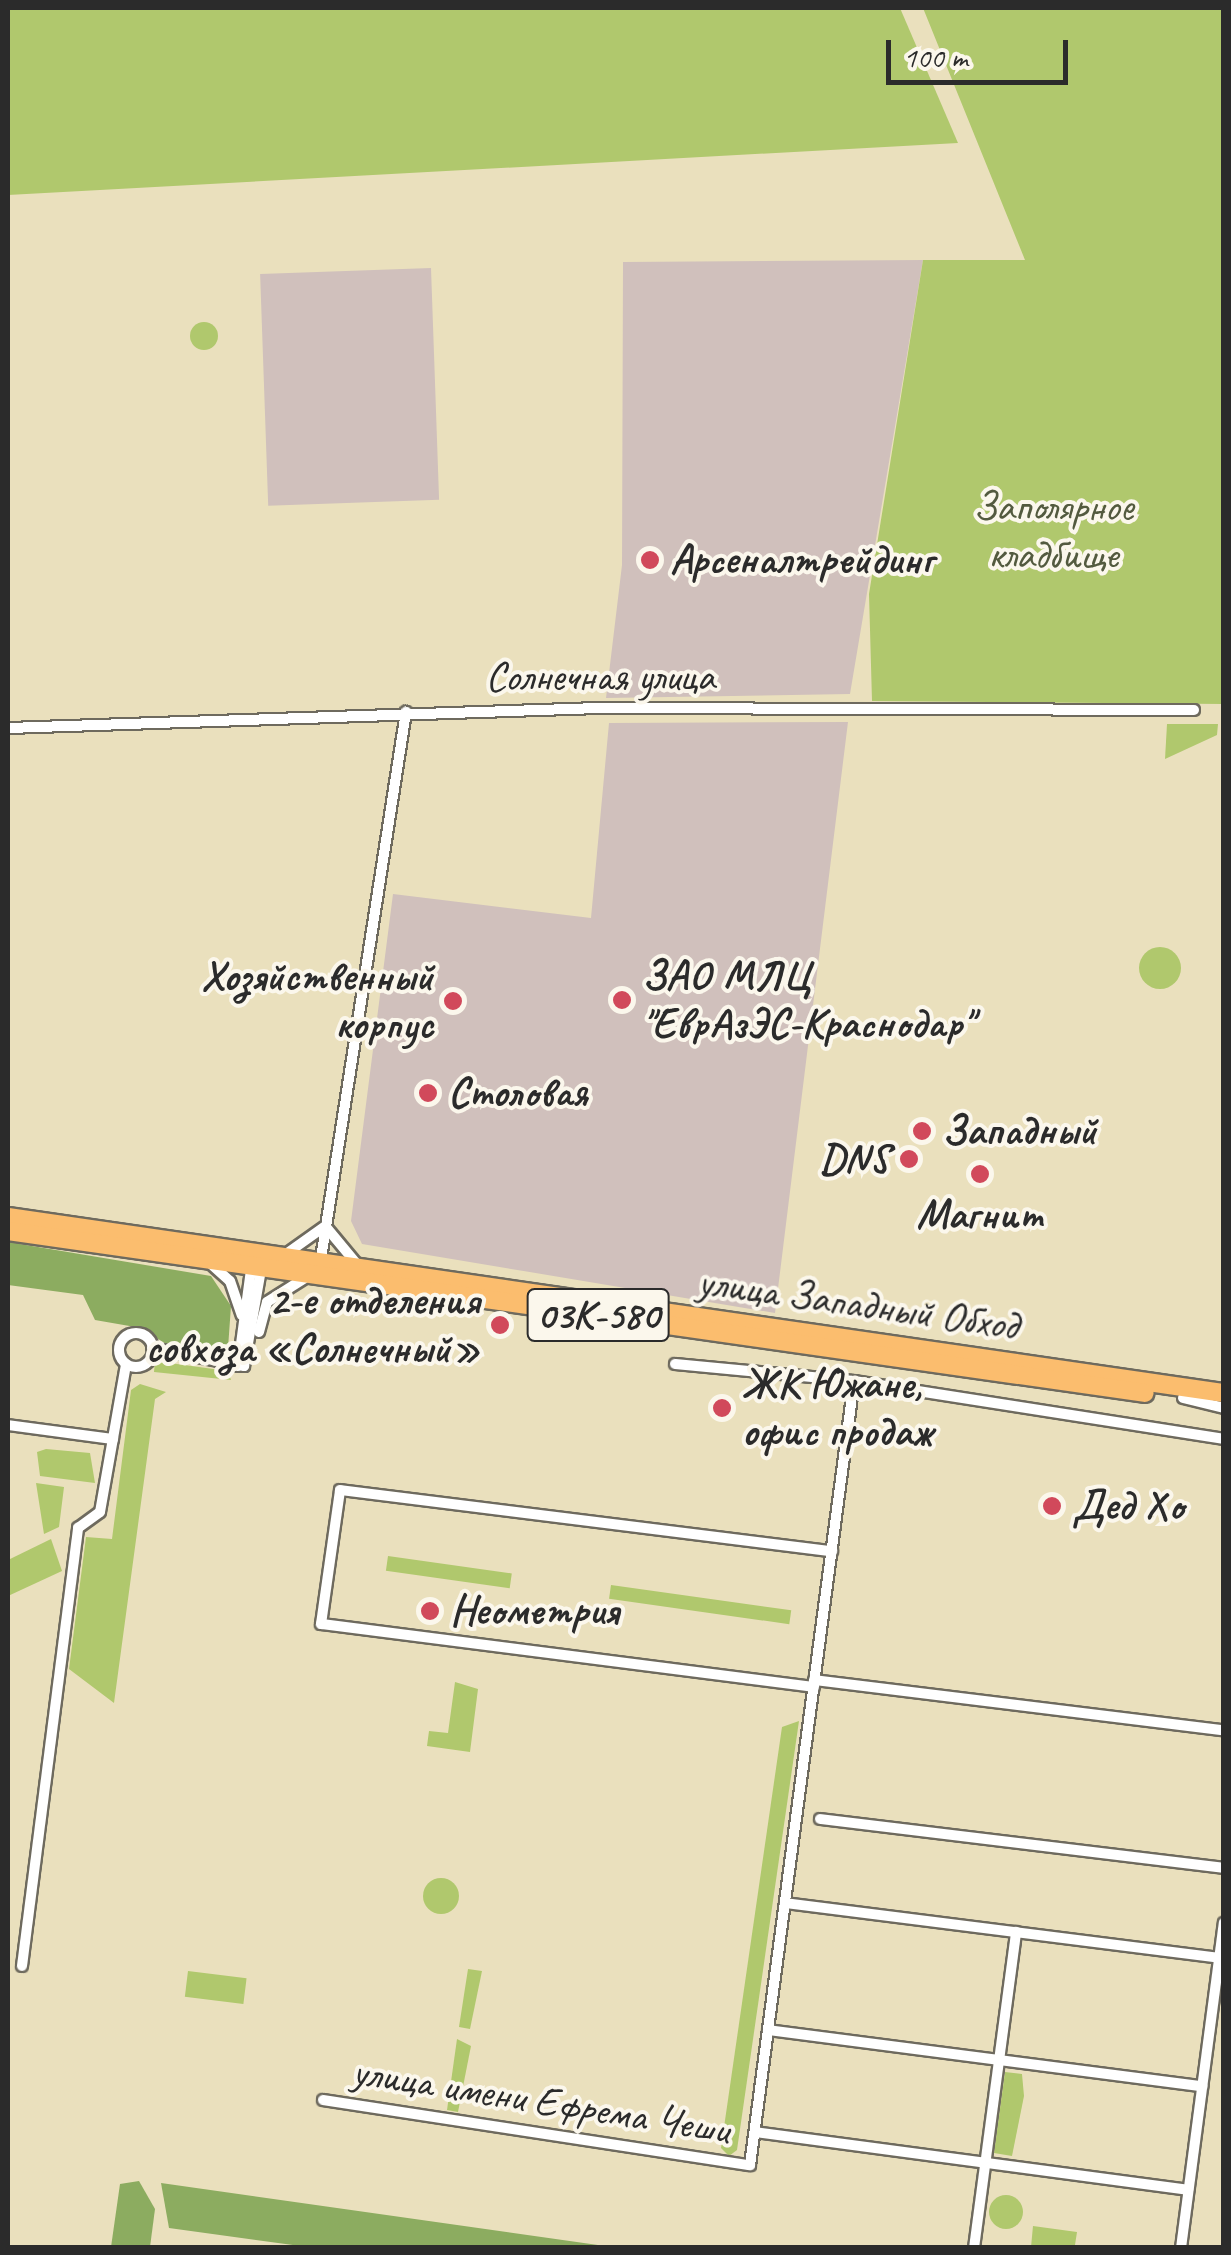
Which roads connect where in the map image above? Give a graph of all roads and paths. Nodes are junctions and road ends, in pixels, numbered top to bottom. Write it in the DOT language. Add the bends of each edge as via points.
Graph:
graph roads {
  1 [pos="1194,710"];
  2 [pos="406,712"];
  3 [pos="8,728"];
  4 [pos="8,1217"];
  5 [pos="325,1226"];
  6 [pos="8,1230"];
  7 [pos="186,1256"];
  8 [pos="262,1259"];
  9 [pos="363,1266"];
  10 [pos="324,1270"];
  11 [pos="243,1322"];
  12 [pos="152,1348"];
  13 [pos="249,1356"];
  14 [pos="126,1364"];
  15 [pos="675,1364"];
  16 [pos="238,1366"];
  17 [pos="854,1381"];
  18 [pos="1224,1393"];
  19 [pos="1224,1406"];
  20 [pos="8,1425"];
  21 [pos="113,1439"];
  22 [pos="1224,1439"];
  23 [pos="832,1551"];
  24 [pos="814,1684"];
  25 [pos="1224,1730"];
  26 [pos="820,1818"];
  27 [pos="1224,1868"];
  28 [pos="785,1903"];
  29 [pos="1224,1923"];
  30 [pos="1016,1932"];
  31 [pos="1219,1958"];
  32 [pos="22,1966"];
  33 [pos="768,2030"];
  34 [pos="999,2060"];
  35 [pos="1202,2086"];
  36 [pos="323,2100"];
  37 [pos="755,2132"];
  38 [pos="985,2164"];
  39 [pos="1188,2190"];
  40 [pos="974,2248"];
  41 [pos="1181,2248"];
  1 -- 2 [label="street, Солнечная улица"];
  2 -- 3 [label="street, Солнечная улица"];
  2 -- 5 [label="street"];
  4 -- 8 [label="highway, улица Западный Обход / 03К-580"];
  5 -- 8 [label="street"];
  5 -- 9 [label="street"];
  5 -- 10 [label="street"];
  6 -- 7 [label="highway, улица Западный Обход / 03К-580"];
  7 -- 8 [label="highway, улица Западный Обход / 03К-580"];
  7 -- 11 [label="street" via="221,1270"];
  8 -- 10 [label="highway, улица Западный Обход / 03К-580"];
  8 -- 11 [label="street"];
  8 -- 13 [label="street"];
  9 -- 10 [label="highway, улица Западный Обход / 03К-580"];
  9 -- 18 [label="highway, улица Западный Обход / 03К-580"];
  10 -- 13 [label="street" via="275,1292"];
  10 -- 19 [label="highway, улица Западный Обход / 03К-580"];
  11 -- 16 [label="street"];
  12 -- 14 [label="street" via="147,1363"];
  12 -- 14 [label="street" via="144,1335 128,1335 119,1349"];
  12 -- 16 [label="street"];
  13 -- 16 [label="street"];
  14 -- 21 [label="street"];
  15 -- 17 [label="street"];
  17 -- 22 [label="street"];
  17 -- 23 [label="street"];
  20 -- 21 [label="street"];
  21 -- 32 [label="street" via="100,1512 78,1528"];
  23 -- 24 [label="street"];
  23 -- 24 [label="street" via="340,1490 321,1624"];
  24 -- 25 [label="street"];
  24 -- 28 [label="street"];
  26 -- 27 [label="street"];
  28 -- 30 [label="street"];
  28 -- 33 [label="street"];
  29 -- 31 [label="street"];
  30 -- 31 [label="street"];
  30 -- 34 [label="street"];
  31 -- 35 [label="street"];
  33 -- 34 [label="street"];
  33 -- 37 [label="street"];
  34 -- 35 [label="street"];
  34 -- 38 [label="street"];
  35 -- 39 [label="street"];
  36 -- 37 [label="street, улица имени Ефрема Чеши" via="750,2165"];
  37 -- 38 [label="street"];
  38 -- 39 [label="street"];
  38 -- 40 [label="street"];
  39 -- 41 [label="street"];
}
